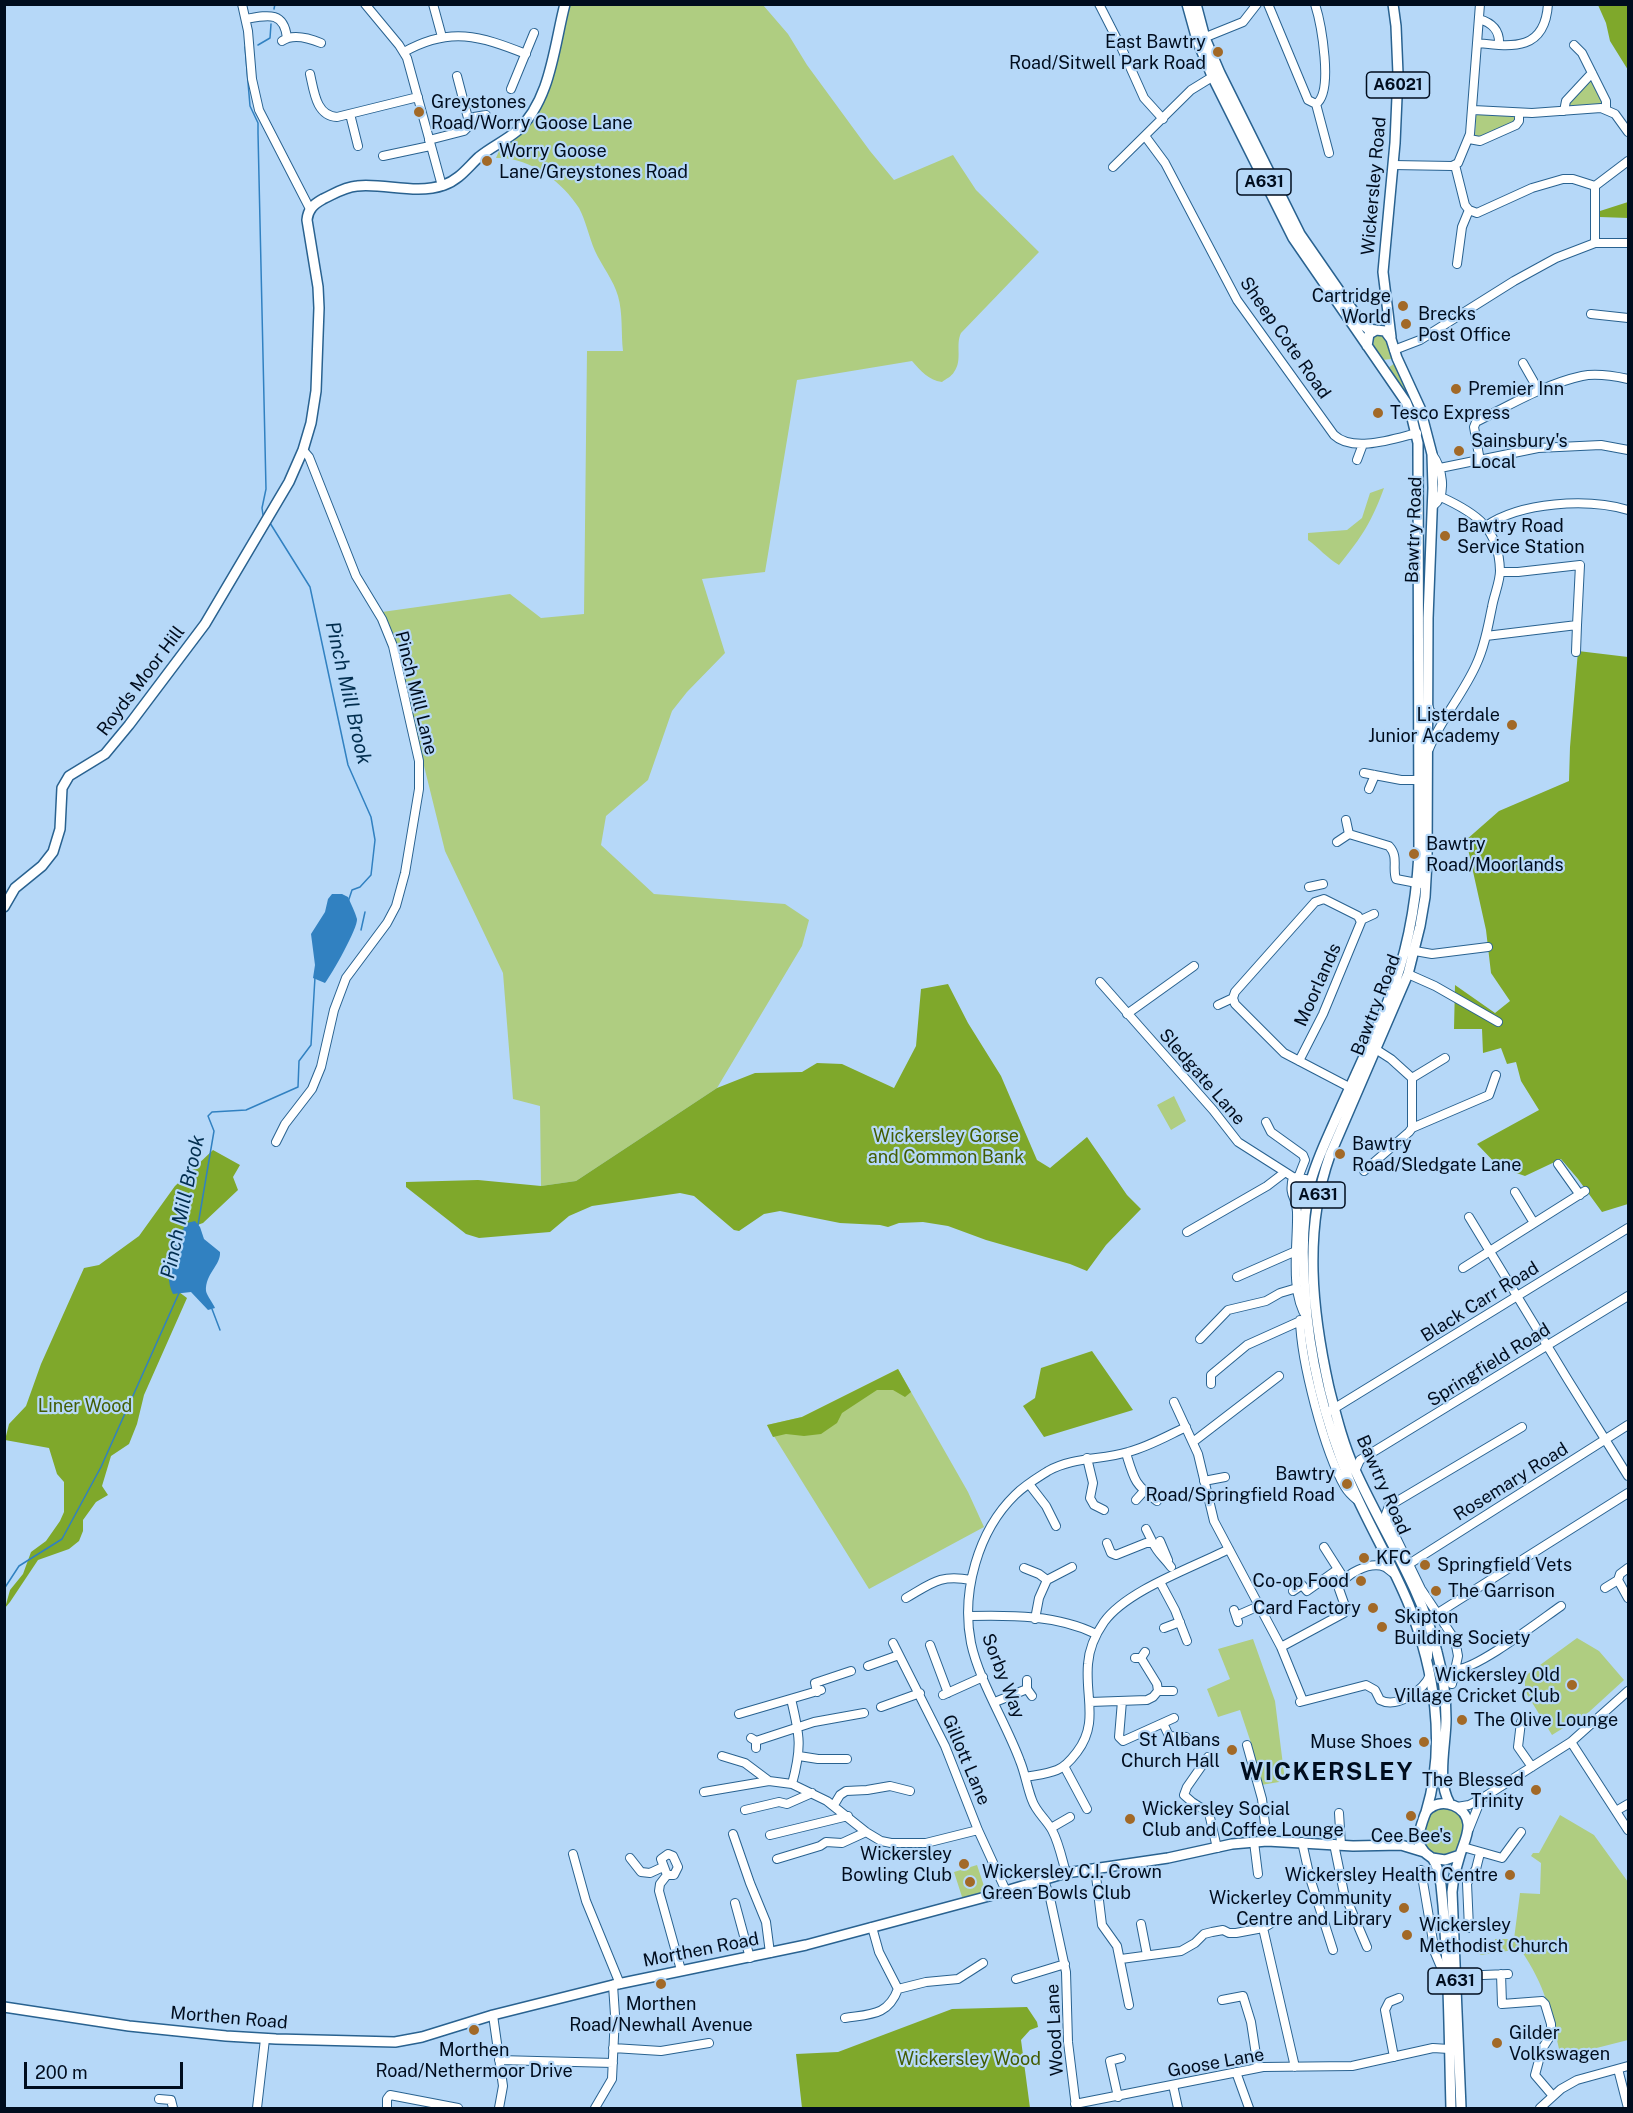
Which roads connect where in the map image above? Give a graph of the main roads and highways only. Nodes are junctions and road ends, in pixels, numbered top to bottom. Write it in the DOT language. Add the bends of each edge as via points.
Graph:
graph roads {
  1 [pos="566,4"];
  2 [pos="1187,4"];
  3 [pos="1196,4"];
  4 [pos="1393,4"];
  5 [pos="1201,39"];
  6 [pos="1216,74"];
  7 [pos="1385,298"];
  8 [pos="1377,330"];
  9 [pos="1391,339"];
  10 [pos="1367,346"];
  11 [pos="1395,354"];
  12 [pos="1383,367"];
  13 [pos="1433,507"];
  14 [pos="1419,510"];
  15 [pos="1421,884"];
  16 [pos="4,907"];
  17 [pos="1352,1105"];
  18 [pos="1334,1122"];
  19 [pos="1327,1392"];
  20 [pos="1330,1411"];
  21 [pos="1453,1805"];
  22 [pos="1426,1812"];
  23 [pos="1419,1832"];
  24 [pos="1401,1845"];
  25 [pos="1461,1851"];
  26 [pos="1424,1852"];
  27 [pos="1432,1858"];
  28 [pos="4,2007"];
  29 [pos="1453,2036"];
  30 [pos="1458,2108"];
  1 -- 16 [label="main road, Royds Moor Hill" via="549,76 529,117 511,136 442,186 357,186 340,190 310,209 307,220 319,308 316,391 303,450 289,482 205,624 105,754 69,776 62,788 60,829 53,852 15,888"];
  2 -- 5 [label="main road, A631"];
  3 -- 5 [label="main road, A631"];
  4 -- 7 [label="main road, Wickersley Road / A6021" via="1398,62"];
  5 -- 6 [label="main road, A631"];
  6 -- 8 [label="main road, A631" via="1300,234 1363,325"];
  6 -- 10 [label="main road, A631" via="1293,238"];
  7 -- 8 [label="main road, Wickersley Road / A6021"];
  7 -- 9 [label="main road, Wickersley Road / A6021"];
  8 -- 9 [label="main road, A631" via="1385,331"];
  8 -- 10 [label="main road, Wickersley Road" via="1369,334"];
  9 -- 11 [label="main road, Bawtry Road / A631"];
  10 -- 12 [label="main road, Bawtry Road / A631"];
  11 -- 12 [label="main road"];
  11 -- 13 [label="main road, Bawtry Road / A631" via="1420,408 1432,454"];
  12 -- 14 [label="main road, Bawtry Road / A631" via="1406,402 1417,433"];
  13 -- 14 [label="main road" via="1427,514"];
  13 -- 15 [label="main road, Bawtry Road / A631" via="1428,618 1428,826"];
  14 -- 15 [label="main road, Bawtry Road / A631"];
  15 -- 17 [label="main road, Bawtry Road / A631" via="1420,926 1408,974"];
  15 -- 18 [label="main road, Bawtry Road / A631" via="1389,1001"];
  17 -- 18 [label="main road, A631" via="1346,1104"];
  17 -- 19 [label="main road, Bawtry Road / A631" via="1324,1171 1314,1219 1314,1297"];
  18 -- 19 [label="main road, Bawtry Road / A631" via="1311,1180 1304,1241 1304,1319"];
  19 -- 20 [label="main road, Bawtry Road / A631"];
  20 -- 21 [label="main road, Bawtry Road / A631" via="1355,1471 1419,1599 1434,1641 1446,1708 1443,1787 1444,1795"];
  20 -- 22 [label="main road, Bawtry Road / A631" via="1342,1461 1410,1607 1430,1673 1436,1754"];
  21 -- 22 [label="main road" via="1437,1805"];
  21 -- 25 [label="main road, A631" via="1465,1815 1468,1831"];
  22 -- 23 [label="main road, A631"];
  23 -- 24 [label="main road"];
  23 -- 26 [label="main road"];
  24 -- 26 [label="main road, Morthen Road"];
  24 -- 28 [label="main road, Morthen Road" via="1254,1842 1066,1873 770,1953 617,1984 395,2042 265,2039 129,2026"];
  25 -- 27 [label="main road" via="1445,1860"];
  25 -- 29 [label="main road, A631" via="1452,1889"];
  26 -- 27 [label="main road"];
  27 -- 29 [label="main road, A631" via="1440,1879"];
  29 -- 30 [label="main road, A631"];
  29 -- 30 [label="main road, A631" via="1449,2049"];
}
